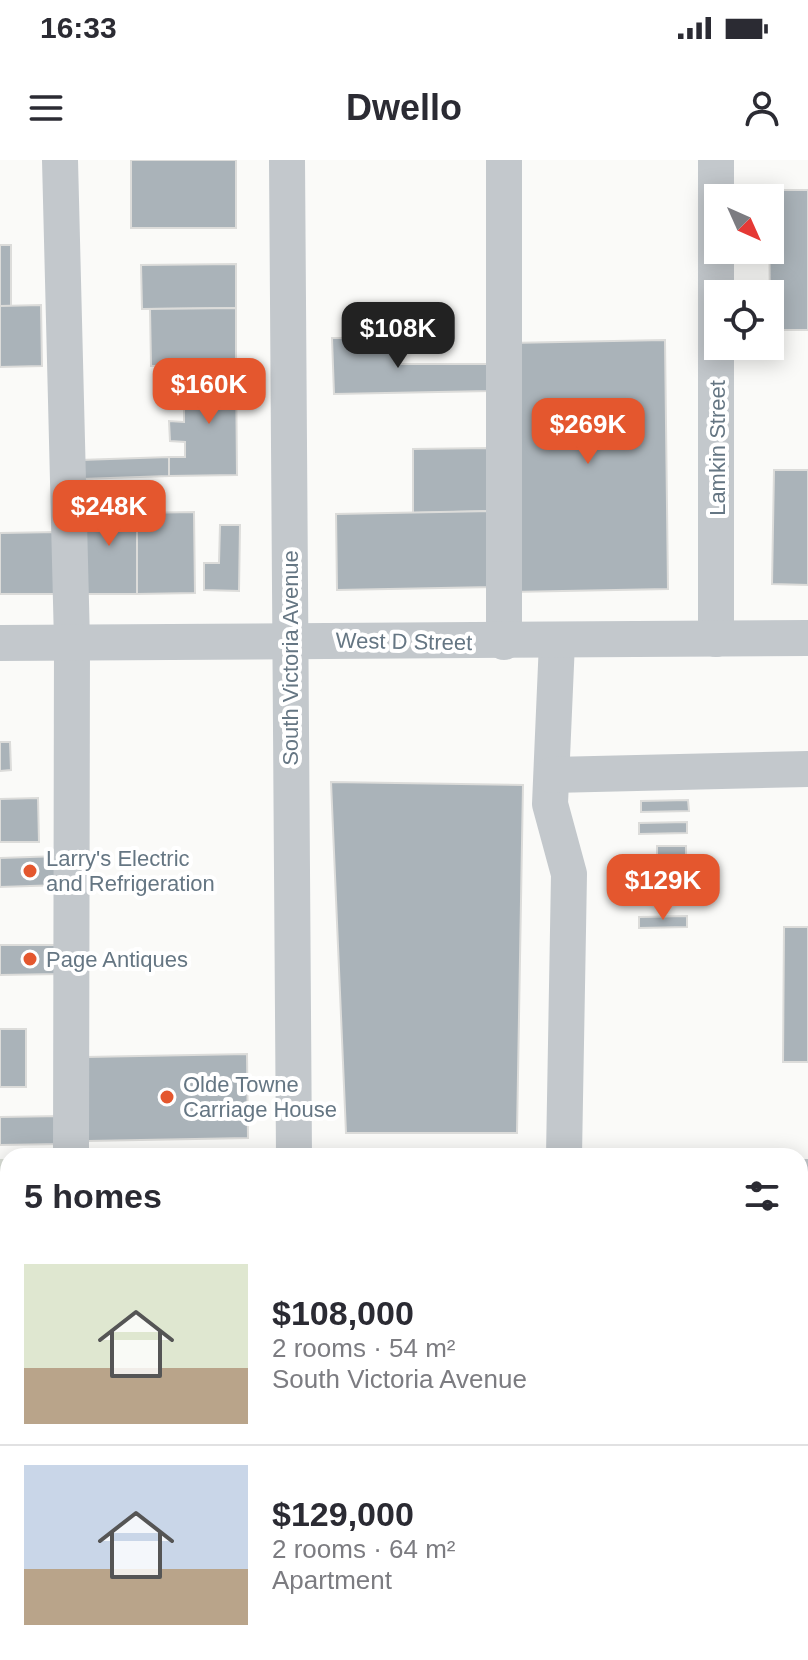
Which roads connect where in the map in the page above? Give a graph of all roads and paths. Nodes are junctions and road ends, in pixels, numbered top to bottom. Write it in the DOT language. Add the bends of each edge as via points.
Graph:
graph roads {
  1 [pos="60,160"];
  2 [pos="287,160"];
  3 [pos="504,160"];
  4 [pos="716,160"];
  5 [pos="808,638"];
  6 [pos="716,639"];
  7 [pos="290,640"];
  8 [pos="72,642"];
  9 [pos="504,642"];
  10 [pos="557,642"];
  11 [pos="0,643"];
  12 [pos="808,769"];
  13 [pos="552,775"];
  14 [pos="71,1148"];
  15 [pos="294,1148"];
  16 [pos="564,1148"];
  1 -- 8 [label="street"];
  2 -- 7 [label="street, South Victoria Avenue"];
  3 -- 9 [label="street"];
  4 -- 6 [label="street, Lamkin Street"];
  5 -- 6 [label="street, West D Street"];
  6 -- 10 [label="street, West D Street"];
  7 -- 8 [label="street, West D Street"];
  7 -- 9 [label="street, West D Street"];
  7 -- 15 [label="street, South Victoria Avenue"];
  8 -- 11 [label="street, West D Street"];
  8 -- 14 [label="street"];
  9 -- 10 [label="street, West D Street"];
  10 -- 13 [label="street"];
  12 -- 13 [label="street"];
  13 -- 16 [label="street" via="550,804 569,874"];
}
